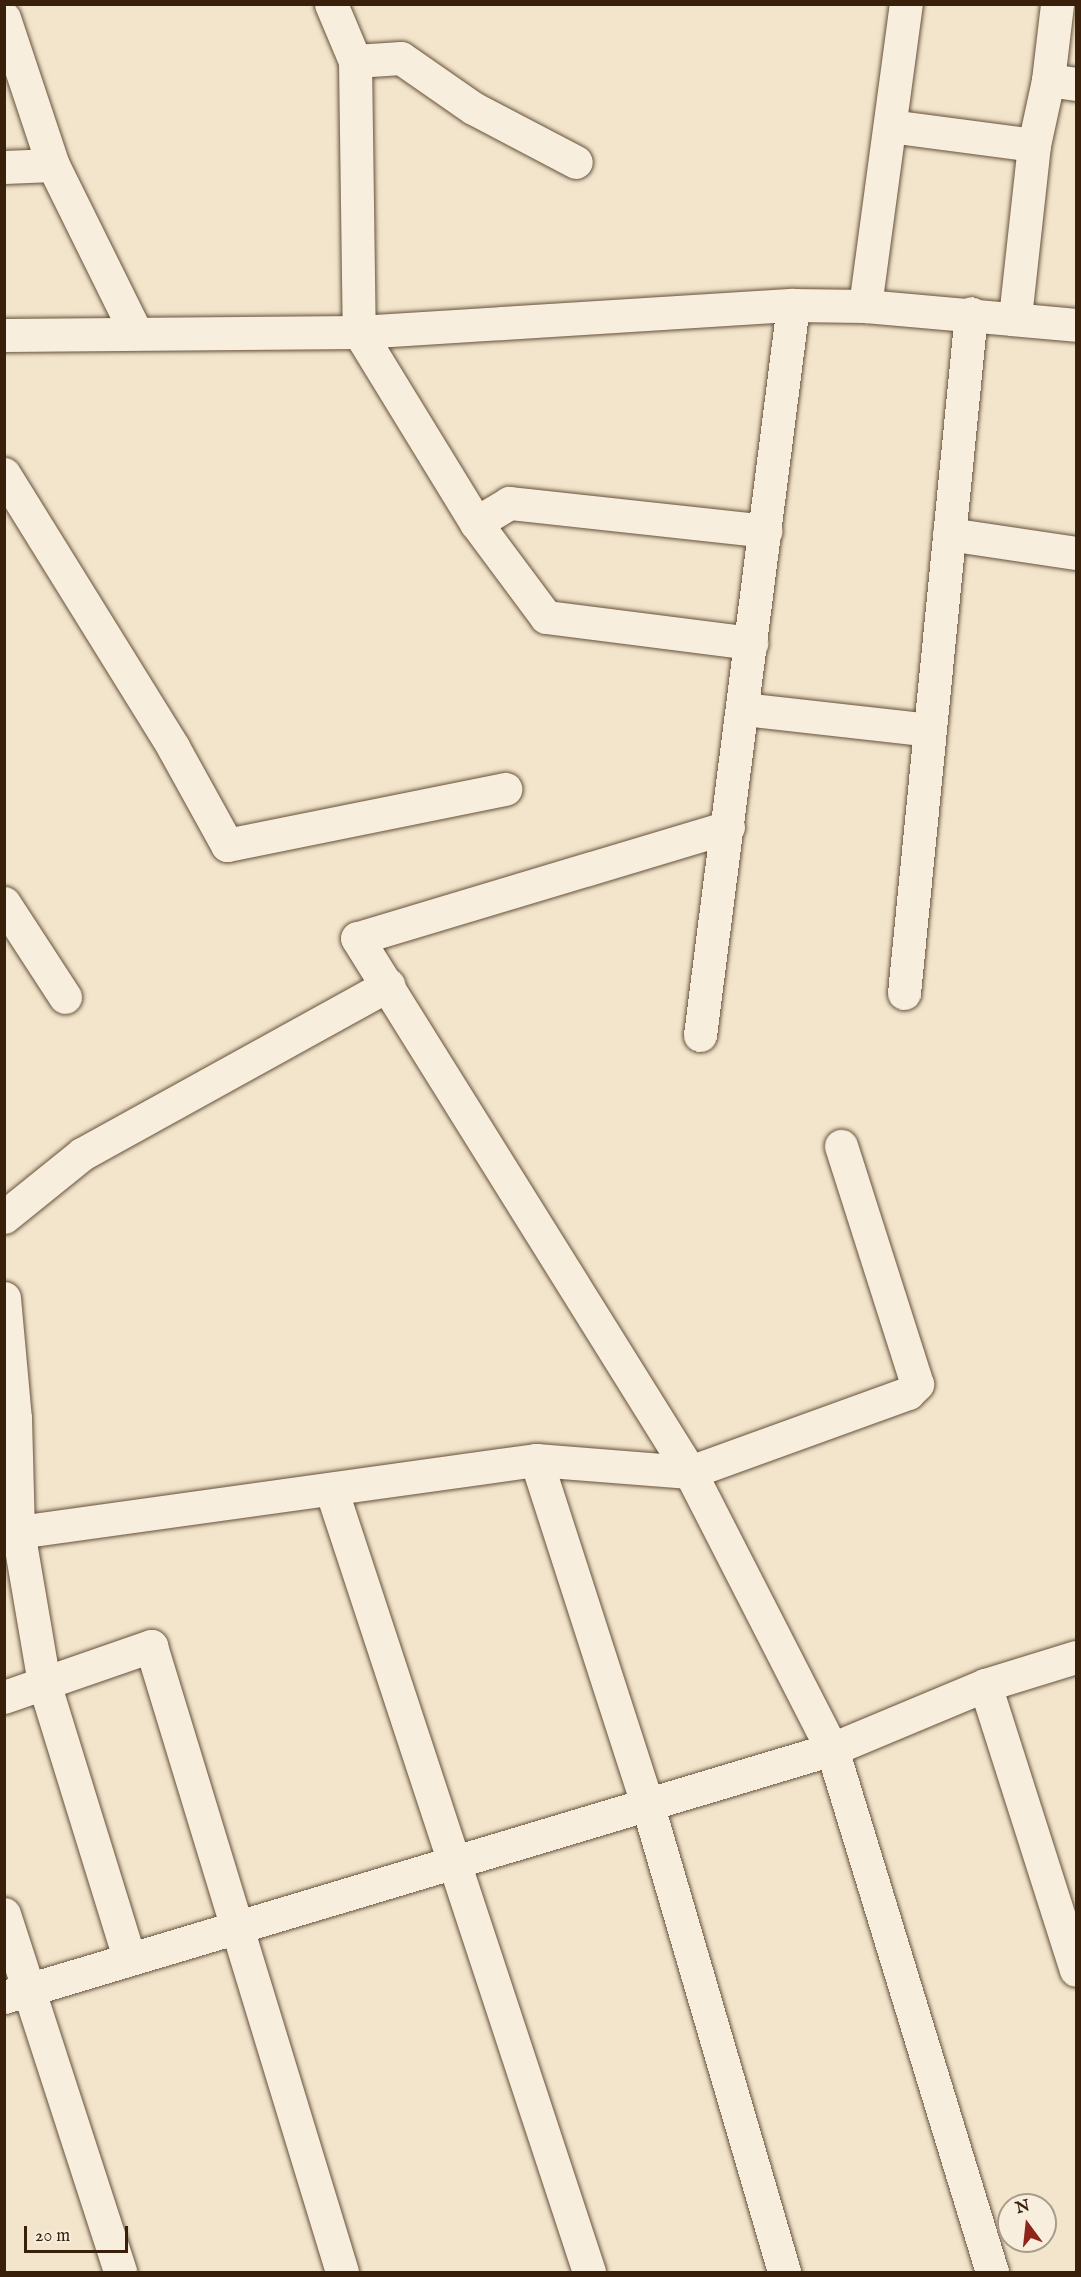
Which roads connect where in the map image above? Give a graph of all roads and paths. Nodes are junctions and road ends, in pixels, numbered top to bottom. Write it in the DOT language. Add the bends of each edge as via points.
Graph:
graph roads {
  1 [pos="331,4"];
  2 [pos="906,4"];
  3 [pos="1058,4"];
  4 [pos="4,18"];
  5 [pos="355,61"];
  6 [pos="1062,82"];
  7 [pos="890,126"];
  8 [pos="1034,145"];
  9 [pos="576,162"];
  10 [pos="53,165"];
  11 [pos="4,167"];
  12 [pos="793,305"];
  13 [pos="865,306"];
  14 [pos="971,313"];
  15 [pos="1015,317"];
  16 [pos="1077,325"];
  17 [pos="135,331"];
  18 [pos="359,332"];
  19 [pos="4,334"];
  20 [pos="4,474"];
  21 [pos="476,523"];
  22 [pos="765,531"];
  23 [pos="949,534"];
  24 [pos="1077,553"];
  25 [pos="751,643"];
  26 [pos="743,709"];
  27 [pos="929,730"];
  28 [pos="505,789"];
  29 [pos="728,827"];
  30 [pos="4,903"];
  31 [pos="387,985"];
  32 [pos="904,993"];
  33 [pos="65,997"];
  34 [pos="700,1035"];
  35 [pos="842,1146"];
  36 [pos="4,1217"];
  37 [pos="4,1298"];
  38 [pos="10,1419"];
  39 [pos="536,1460"];
  40 [pos="690,1472"];
  41 [pos="332,1492"];
  42 [pos="11,1533"];
  43 [pos="1077,1657"];
  44 [pos="44,1683"];
  45 [pos="985,1685"];
  46 [pos="4,1697"];
  47 [pos="832,1749"];
  48 [pos="647,1803"];
  49 [pos="450,1861"];
  50 [pos="4,1914"];
  51 [pos="235,1927"];
  52 [pos="129,1958"];
  53 [pos="1077,1970"];
  54 [pos="15,1994"];
  55 [pos="120,2272"];
  56 [pos="342,2272"];
  57 [pos="589,2272"];
  58 [pos="784,2272"];
  59 [pos="992,2272"];
  1 -- 5 [label="street"];
  2 -- 7 [label="street"];
  3 -- 6 [label="street"];
  4 -- 10 [label="street"];
  5 -- 9 [label="street" via="401,58 473,108"];
  5 -- 18 [label="street"];
  6 -- 8 [label="street"];
  7 -- 8 [label="street"];
  7 -- 13 [label="street"];
  8 -- 15 [label="street"];
  10 -- 11 [label="street"];
  10 -- 17 [label="street"];
  12 -- 13 [label="street"];
  12 -- 18 [label="street"];
  12 -- 22 [label="street"];
  13 -- 14 [label="street"];
  14 -- 15 [label="street"];
  14 -- 23 [label="street"];
  15 -- 16 [label="street"];
  17 -- 18 [label="street"];
  17 -- 19 [label="street"];
  18 -- 21 [label="street"];
  20 -- 28 [label="street" via="173,747 227,845"];
  21 -- 22 [label="street" via="509,502"];
  21 -- 25 [label="street" via="546,617"];
  22 -- 25 [label="street"];
  23 -- 24 [label="street"];
  23 -- 27 [label="street"];
  25 -- 26 [label="street"];
  26 -- 27 [label="street"];
  26 -- 29 [label="street"];
  27 -- 32 [label="street"];
  29 -- 31 [label="street" via="361,935 359,942"];
  29 -- 34 [label="street"];
  30 -- 33 [label="street"];
  31 -- 36 [label="street" via="82,1154"];
  31 -- 40 [label="street"];
  35 -- 40 [label="street" via="917,1384 908,1393"];
  37 -- 38 [label="street"];
  38 -- 42 [label="street"];
  39 -- 40 [label="street"];
  39 -- 41 [label="street"];
  39 -- 48 [label="street"];
  40 -- 47 [label="street"];
  41 -- 42 [label="street"];
  41 -- 49 [label="street"];
  42 -- 44 [label="street"];
  43 -- 45 [label="street"];
  44 -- 46 [label="street"];
  44 -- 51 [label="street" via="152,1646"];
  44 -- 52 [label="street"];
  45 -- 47 [label="street"];
  45 -- 53 [label="street"];
  47 -- 48 [label="street"];
  47 -- 59 [label="street"];
  48 -- 49 [label="street"];
  48 -- 58 [label="street"];
  49 -- 51 [label="street"];
  49 -- 57 [label="street"];
  50 -- 54 [label="street"];
  51 -- 52 [label="street"];
  51 -- 56 [label="street"];
  52 -- 54 [label="street"];
  54 -- 55 [label="street"];
}
